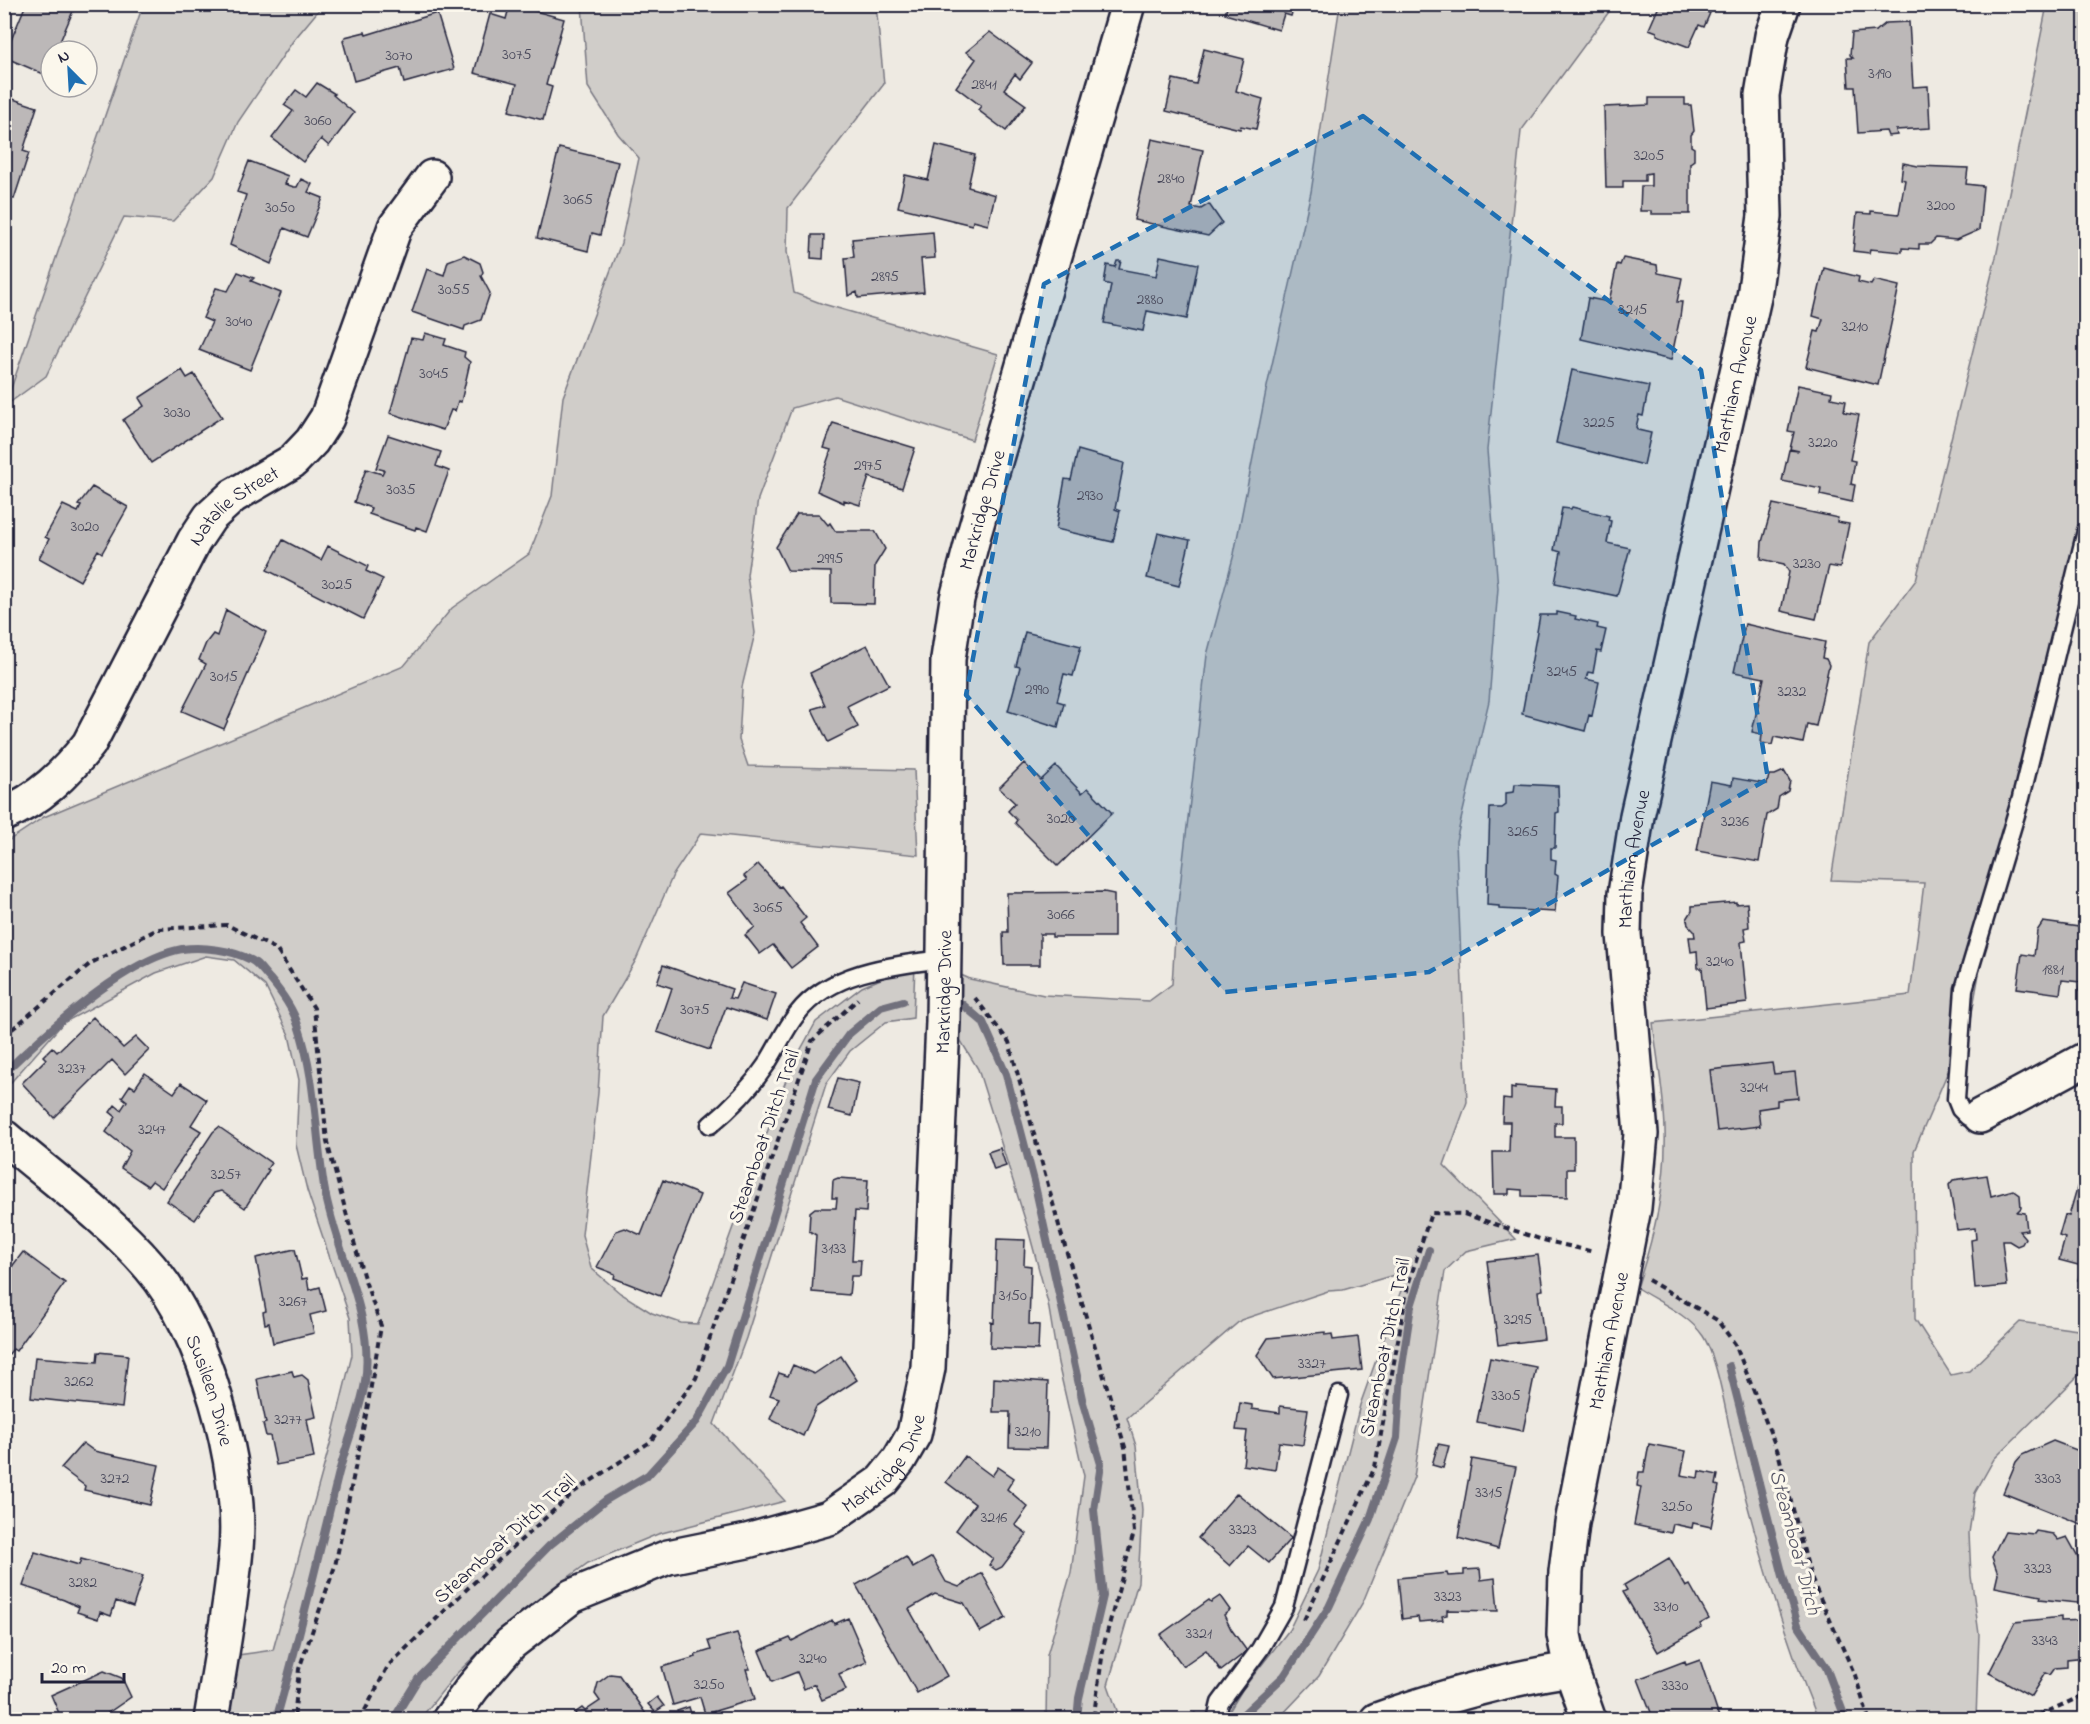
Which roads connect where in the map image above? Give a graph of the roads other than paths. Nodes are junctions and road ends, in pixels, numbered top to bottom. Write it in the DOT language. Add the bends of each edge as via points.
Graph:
graph roads {
  1 [pos="1128,4"];
  2 [pos="1783,4"];
  3 [pos="432,177"];
  4 [pos="2085,531"];
  5 [pos="4,814"];
  6 [pos="944,964"];
  7 [pos="2085,1059"];
  8 [pos="1980,1116"];
  9 [pos="710,1125"];
  10 [pos="4,1137"];
  11 [pos="1339,1395"];
  12 [pos="1571,1669"];
  13 [pos="211,1719"];
  14 [pos="449,1719"];
  15 [pos="1216,1719"];
  16 [pos="1377,1719"];
  17 [pos="1588,1719"];
  1 -- 6 [label="street, Markridge Drive" via="957,599 948,659"];
  2 -- 12 [label="street, Marthiam Avenue" via="1772,36 1762,95 1765,216 1754,297 1629,856 1625,958 1641,1134 1634,1208 1572,1523 1564,1605 1564,1635"];
  3 -- 5 [label="street, Natalie Street" via="395,227 327,418 312,441 293,461 233,496 210,518 194,541 89,744 67,772 42,794"];
  4 -- 8 [label="lane" via="2021,798 1964,989 1956,1098 1959,1109 1968,1117"];
  6 -- 9 [label="lane" via="904,963 819,992 797,1013 737,1104"];
  6 -- 14 [label="street, Markridge Drive" via="928,1368 914,1434 899,1460 882,1481 829,1518 757,1539 668,1557 572,1596 510,1644"];
  7 -- 8 [label="street"];
  10 -- 13 [label="street, Susileen Drive" via="126,1240 152,1268 182,1314 214,1392 230,1468 236,1547"];
  11 -- 15 [label="lane" via="1284,1607 1260,1649 1220,1703"];
  12 -- 16 [label="street" via="1516,1677"];
  12 -- 17 [label="street, Marthiam Avenue"];
}
